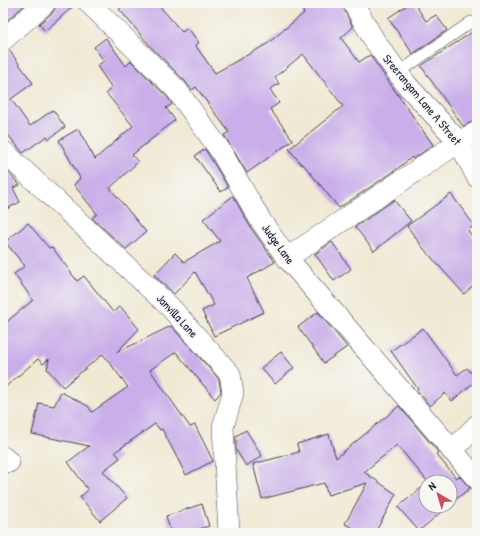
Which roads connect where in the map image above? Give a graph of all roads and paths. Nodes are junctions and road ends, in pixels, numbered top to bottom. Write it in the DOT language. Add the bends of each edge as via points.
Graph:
graph roads {
  1 [pos="45,3"];
  2 [pos="89,3"];
  3 [pos="353,3"];
  4 [pos="471,22"];
  5 [pos="3,40"];
  6 [pos="398,73"];
  7 [pos="477,132"];
  8 [pos="459,142"];
  9 [pos="3,150"];
  10 [pos="477,177"];
  11 [pos="287,258"];
  12 [pos="477,426"];
  13 [pos="452,451"];
  14 [pos="477,479"];
  15 [pos="229,533"];
  1 -- 5 [label="street"];
  2 -- 11 [label="street, Judge Lane" via="176,89 220,150"];
  3 -- 6 [label="street, Sreerangam Lane A Street" via="374,40"];
  4 -- 6 [label="lane"];
  6 -- 8 [label="street, Sreerangam Lane A Street"];
  7 -- 8 [label="street"];
  8 -- 10 [label="street, Sreerangam Lane A Street"];
  8 -- 11 [label="street"];
  9 -- 15 [label="street, Janvilla Lane" via="170,306 230,374 234,393 223,427"];
  11 -- 13 [label="street, Judge Lane"];
  12 -- 13 [label="street"];
  13 -- 14 [label="street, Judge Lane"];
}
